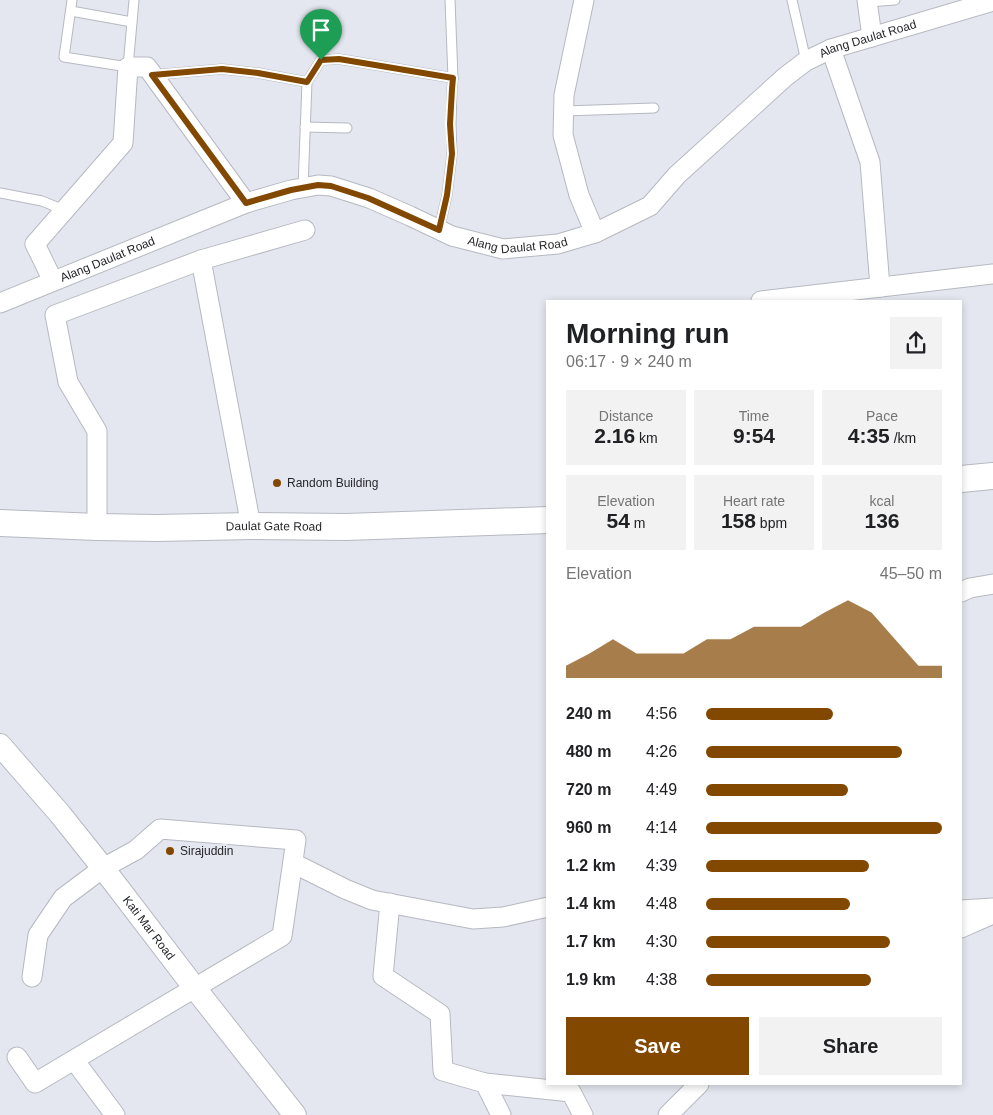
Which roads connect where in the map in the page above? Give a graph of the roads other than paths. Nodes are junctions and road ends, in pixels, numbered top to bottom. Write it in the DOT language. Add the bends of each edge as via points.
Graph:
graph roads {
  1 [pos="72,0"];
  2 [pos="134,0"];
  3 [pos="450,0"];
  4 [pos="584,0"];
  5 [pos="792,0"];
  6 [pos="895,0"];
  7 [pos="867,1"];
  8 [pos="993,1"];
  9 [pos="71,11"];
  10 [pos="132,22"];
  11 [pos="872,37"];
  12 [pos="831,49"];
  13 [pos="806,61"];
  14 [pos="128,67"];
  15 [pos="152,75"];
  16 [pos="453,78"];
  17 [pos="307,82"];
  18 [pos="654,108"];
  19 [pos="564,110"];
  20 [pos="305,127"];
  21 [pos="347,128"];
  22 [pos="303,188"];
  23 [pos="0,193"];
  24 [pos="246,203"];
  25 [pos="65,210"];
  26 [pos="305,230"];
  27 [pos="439,230"];
  28 [pos="595,233"];
  29 [pos="201,260"];
  30 [pos="993,274"];
  31 [pos="53,281"];
  32 [pos="880,287"];
  33 [pos="770,300"];
  34 [pos="0,303"];
  35 [pos="993,476"];
  36 [pos="962,480"];
  37 [pos="546,520"];
  38 [pos="0,523"];
  39 [pos="251,526"];
  40 [pos="97,527"];
  41 [pos="993,584"];
  42 [pos="962,592"];
  43 [pos="0,745"];
  44 [pos="293,863"];
  45 [pos="103,868"];
  46 [pos="390,903"];
  47 [pos="546,907"];
  48 [pos="993,908"];
  49 [pos="962,910"];
  50 [pos="993,914"];
  51 [pos="962,928"];
  52 [pos="32,977"];
  53 [pos="194,987"];
  54 [pos="18,1057"];
  55 [pos="74,1060"];
  56 [pos="484,1083"];
  57 [pos="698,1085"];
  58 [pos="115,1115"];
  59 [pos="295,1115"];
  60 [pos="501,1115"];
  61 [pos="583,1115"];
  62 [pos="668,1115"];
  1 -- 9 [label="lane"];
  2 -- 10 [label="lane"];
  3 -- 16 [label="lane"];
  4 -- 19 [label="street" via="564,94"];
  5 -- 13 [label="lane"];
  6 -- 7 [label="lane"];
  7 -- 11 [label="street"];
  8 -- 11 [label="street, Alang Daulat Road"];
  9 -- 10 [label="lane"];
  9 -- 14 [label="lane" via="64,57"];
  10 -- 14 [label="lane"];
  11 -- 12 [label="street, Alang Daulat Road"];
  12 -- 13 [label="street, Alang Daulat Road"];
  12 -- 32 [label="street" via="870,162"];
  13 -- 28 [label="street, Alang Daulat Road" via="678,175 650,206"];
  14 -- 15 [label="street" via="147,67"];
  14 -- 25 [label="street" via="123,143"];
  15 -- 17 [label="lane" via="222,69"];
  15 -- 24 [label="street"];
  16 -- 17 [label="lane" via="339,59 321,60"];
  16 -- 27 [label="lane" via="452,154"];
  17 -- 20 [label="lane"];
  18 -- 19 [label="lane"];
  19 -- 28 [label="street" via="563,135 579,194"];
  20 -- 21 [label="lane"];
  20 -- 22 [label="lane"];
  22 -- 24 [label="street, Alang Daulat Road"];
  22 -- 27 [label="street, Alang Daulat Road" via="331,186 368,198"];
  23 -- 25 [label="lane" via="42,201"];
  24 -- 31 [label="street, Alang Daulat Road"];
  25 -- 31 [label="street" via="35,244"];
  26 -- 29 [label="street"];
  27 -- 28 [label="street, Alang Daulat Road" via="503,250 558,244"];
  29 -- 39 [label="street"];
  29 -- 40 [label="street" via="55,314 68,382 96,431"];
  30 -- 32 [label="street"];
  31 -- 34 [label="street, Alang Daulat Road"];
  32 -- 33 [label="street"];
  35 -- 36 [label="main road"];
  37 -- 39 [label="main road, Daulat Gate Road" via="346,527"];
  38 -- 40 [label="main road, Daulat Gate Road"];
  39 -- 40 [label="main road, Daulat Gate Road"];
  41 -- 42 [label="street"];
  43 -- 45 [label="street, Kati Mar Road"];
  44 -- 45 [label="street" via="296,840 160,829 136,850"];
  44 -- 46 [label="street" via="345,889"];
  44 -- 53 [label="street" via="282,936"];
  45 -- 52 [label="street" via="63,898 38,935"];
  45 -- 53 [label="street, Kati Mar Road"];
  46 -- 47 [label="street" via="473,918 502,917"];
  46 -- 56 [label="street" via="383,976 440,1014 443,1071"];
  48 -- 49 [label="street"];
  50 -- 51 [label="street"];
  53 -- 55 [label="street"];
  53 -- 59 [label="street, Kati Mar Road"];
  54 -- 55 [label="street" via="35,1083"];
  55 -- 58 [label="street"];
  56 -- 60 [label="street"];
  56 -- 61 [label="street" via="571,1092"];
  57 -- 62 [label="street"];
}
